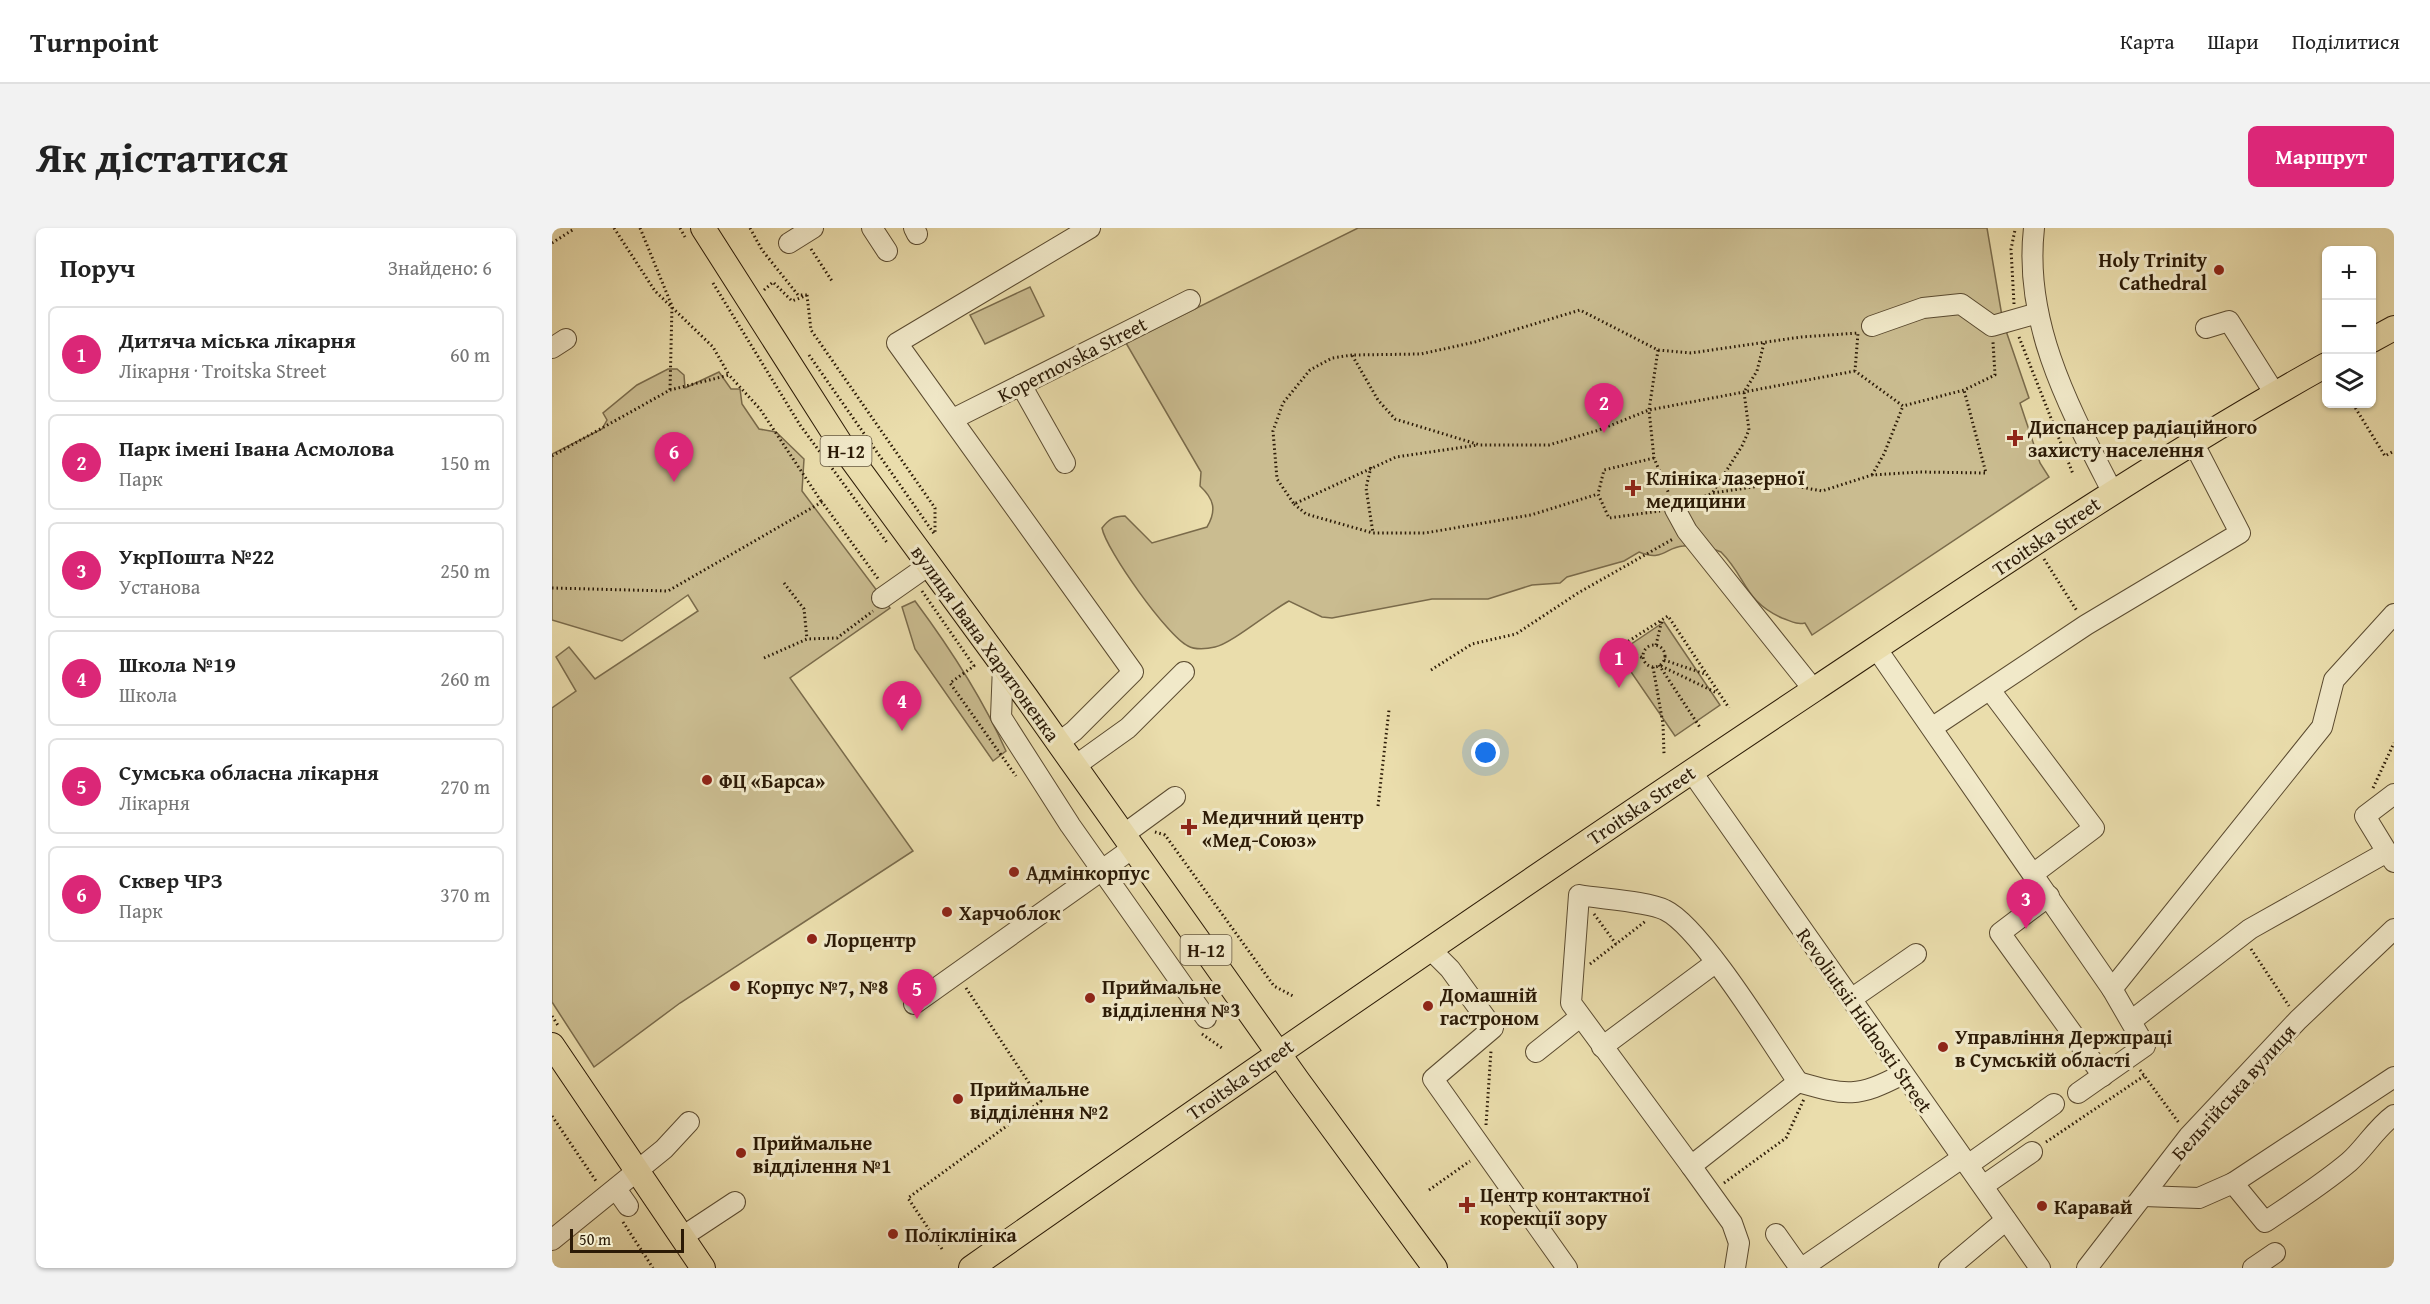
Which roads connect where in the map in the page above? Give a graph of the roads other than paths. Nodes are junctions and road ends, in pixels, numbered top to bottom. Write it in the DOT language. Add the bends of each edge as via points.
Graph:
graph roads {
  1 [pos="872,228"];
  2 [pos="1090,228"];
  3 [pos="2034,228"];
  4 [pos="694,233"];
  5 [pos="886,251"];
  6 [pos="1190,300"];
  7 [pos="2038,313"];
  8 [pos="1872,326"];
  9 [pos="2394,327"];
  10 [pos="2205,328"];
  11 [pos="2376,338"];
  12 [pos="2322,367"];
  13 [pos="1021,385"];
  14 [pos="2275,394"];
  15 [pos="953,419"];
  16 [pos="2193,442"];
  17 [pos="1065,463"];
  18 [pos="2112,491"];
  19 [pos="1675,509"];
  20 [pos="921,571"];
  21 [pos="885,596"];
  22 [pos="2394,614"];
  23 [pos="1876,648"];
  24 [pos="1003,666"];
  25 [pos="1184,672"];
  26 [pos="1814,690"];
  27 [pos="1990,690"];
  28 [pos="1933,727"];
  29 [pos="1058,742"];
  30 [pos="1075,766"];
  31 [pos="1691,771"];
  32 [pos="2394,794"];
  33 [pos="1175,797"];
  34 [pos="1132,835"];
  35 [pos="2391,857"];
  36 [pos="1102,871"];
  37 [pos="2033,874"];
  38 [pos="2049,896"];
  39 [pos="2393,932"];
  40 [pos="1430,949"];
  41 [pos="1916,954"];
  42 [pos="1715,963"];
  43 [pos="2112,989"];
  44 [pos="1851,999"];
  45 [pos="914,1004"];
  46 [pos="1580,1017"];
  47 [pos="2131,1022"];
  48 [pos="1202,1023"];
  49 [pos="552,1045"];
  50 [pos="1602,1047"];
  51 [pos="1278,1052"];
  52 [pos="1536,1052"];
  53 [pos="1903,1074"];
  54 [pos="2103,1076"];
  55 [pos="2394,1077"];
  56 [pos="1804,1084"];
  57 [pos="2078,1093"];
  58 [pos="2054,1104"];
  59 [pos="2394,1115"];
  60 [pos="689,1122"];
  61 [pos="2032,1152"];
  62 [pos="1965,1161"];
  63 [pos="1691,1166"];
  64 [pos="637,1171"];
  65 [pos="2233,1183"];
  66 [pos="1983,1186"];
  67 [pos="616,1189"];
  68 [pos="2144,1197"];
  69 [pos="735,1202"];
  70 [pos="628,1206"];
  71 [pos="2006,1220"];
  72 [pos="1776,1234"];
  73 [pos="682,1237"];
  74 [pos="552,1240"];
  75 [pos="2275,1253"];
  76 [pos="703,1268"];
  77 [pos="971,1268"];
  78 [pos="1435,1268"];
  79 [pos="1567,1268"];
  80 [pos="1735,1268"];
  81 [pos="1801,1268"];
  82 [pos="1949,1268"];
  83 [pos="2040,1268"];
  84 [pos="2087,1268"];
  85 [pos="2253,1268"];
  1 -- 5 [label="street"];
  2 -- 15 [label="street" via="897,343"];
  3 -- 7 [label="street" via="2031,255"];
  4 -- 20 [label="main road, вулиця Івана Харитоненка / Н-12" via="842,446"];
  6 -- 13 [label="street, Kopernovska Street"];
  7 -- 8 [label="street" via="1992,326 1961,304 1923,308"];
  7 -- 18 [label="street" via="2062,393"];
  9 -- 11 [label="main road"];
  10 -- 14 [label="street" via="2229,321"];
  12 -- 14 [label="main road, Troitska Street"];
  13 -- 15 [label="street, Kopernovska Street"];
  13 -- 17 [label="street"];
  14 -- 16 [label="main road, Troitska Street"];
  15 -- 29 [label="street" via="1133,672"];
  16 -- 18 [label="main road, Troitska Street"];
  16 -- 27 [label="street" via="2240,533 2086,625"];
  18 -- 23 [label="main road, Troitska Street"];
  19 -- 26 [label="street" via="1687,531"];
  20 -- 21 [label="street"];
  20 -- 24 [label="main road, вулиця Івана Харитоненка / Н-12"];
  22 -- 43 [label="street" via="2334,680 2322,727"];
  23 -- 26 [label="main road, Troitska Street"];
  23 -- 28 [label="street"];
  24 -- 29 [label="main road, вулиця Івана Харитоненка / Н-12"];
  24 -- 36 [label="street" via="1001,717"];
  25 -- 30 [label="street" via="1128,728"];
  26 -- 31 [label="main road, Troitska Street"];
  27 -- 28 [label="street"];
  27 -- 37 [label="street" via="2094,828"];
  28 -- 37 [label="street"];
  29 -- 30 [label="main road, вулиця Івана Харитоненка / Н-12"];
  30 -- 34 [label="main road, вулиця Івана Харитоненка / Н-12"];
  31 -- 40 [label="main road, Troitska Street"];
  31 -- 44 [label="street, Revoliutsii Hidnosti Street"];
  32 -- 35 [label="street" via="2365,816"];
  33 -- 34 [label="street"];
  34 -- 36 [label="street"];
  34 -- 51 [label="main road, вулиця Івана Харитоненка / Н-12"];
  35 -- 47 [label="street" via="2242,935"];
  36 -- 45 [label="street"];
  36 -- 48 [label="street"];
  37 -- 38 [label="street"];
  38 -- 43 [label="street"];
  38 -- 54 [label="street" via="2000,933"];
  39 -- 68 [label="street, Бельгійська вулиця" via="2298,1020 2189,1136"];
  40 -- 51 [label="main road, Troitska Street"];
  40 -- 79 [label="street" via="1450,969 1493,1028 1433,1079"];
  41 -- 44 [label="street"];
  42 -- 46 [label="street" via="1680,919 1662,908 1579,895 1570,1003"];
  42 -- 50 [label="street"];
  42 -- 56 [label="street"];
  43 -- 47 [label="street"];
  44 -- 53 [label="street, Revoliutsii Hidnosti Street"];
  46 -- 50 [label="street"];
  46 -- 52 [label="street"];
  47 -- 54 [label="street" via="2138,1052"];
  49 -- 64 [label="main road"];
  50 -- 63 [label="street"];
  51 -- 77 [label="main road, Troitska Street"];
  51 -- 78 [label="main road, вулиця Івана Харитоненка"];
  53 -- 56 [label="street" via="1870,1091 1837,1093"];
  53 -- 62 [label="street, Revoliutsii Hidnosti Street"];
  54 -- 57 [label="street"];
  55 -- 65 [label="street"];
  56 -- 63 [label="street"];
  58 -- 62 [label="street"];
  59 -- 65 [label="street" via="2350,1161 2265,1222"];
  60 -- 64 [label="street"];
  61 -- 66 [label="street"];
  62 -- 66 [label="street, Revoliutsii Hidnosti Street"];
  62 -- 81 [label="street"];
  63 -- 80 [label="street" via="1732,1223 1739,1243"];
  64 -- 67 [label="street"];
  64 -- 73 [label="main road"];
  65 -- 68 [label="street" via="2199,1198"];
  66 -- 71 [label="street, Revoliutsii Hidnosti Street"];
  67 -- 70 [label="street"];
  67 -- 74 [label="street"];
  68 -- 84 [label="street, Бельгійська вулиця"];
  69 -- 73 [label="street"];
  71 -- 82 [label="street"];
  71 -- 83 [label="street, Revoliutsii Hidnosti Street"];
  72 -- 81 [label="street"];
  73 -- 76 [label="main road"];
  75 -- 85 [label="street"];
}
